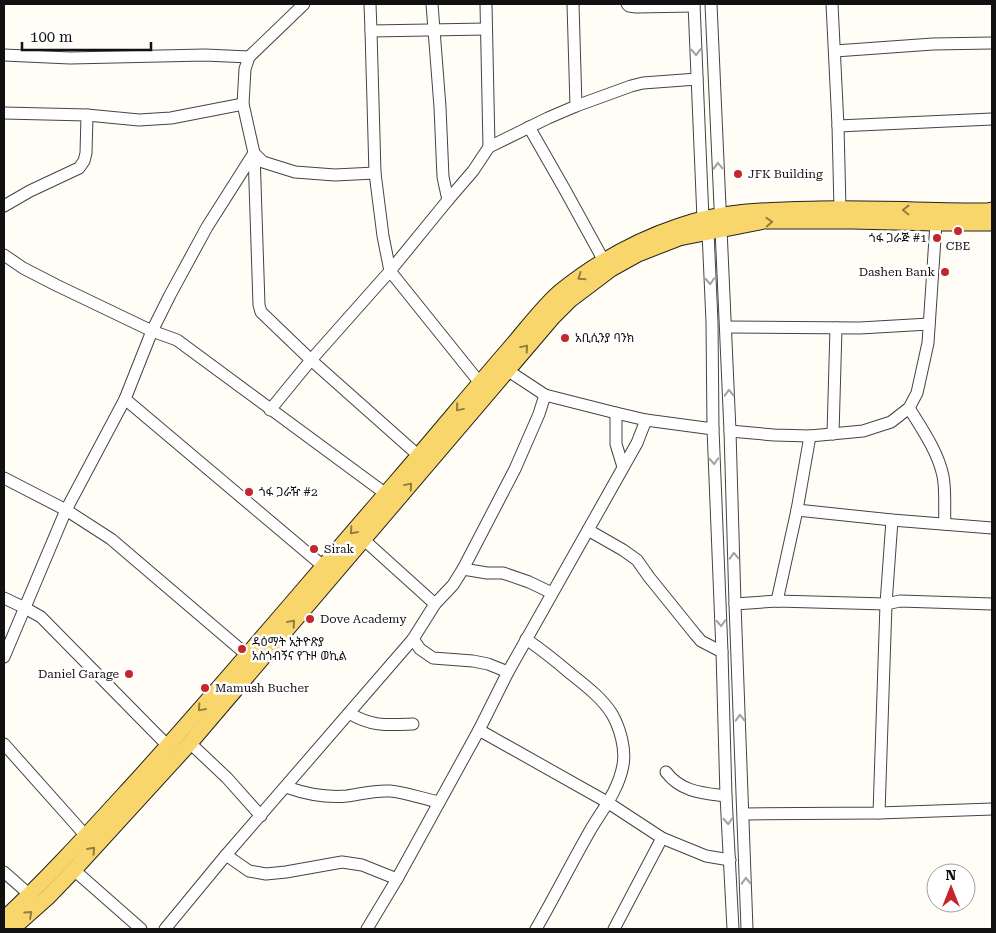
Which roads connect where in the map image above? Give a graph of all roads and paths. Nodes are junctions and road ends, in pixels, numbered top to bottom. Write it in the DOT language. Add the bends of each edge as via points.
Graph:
graph roads {
  1 [pos="304,4"];
  2 [pos="370,4"];
  3 [pos="432,4"];
  4 [pos="486,4"];
  5 [pos="573,4"];
  6 [pos="627,4"];
  7 [pos="710,4"];
  8 [pos="832,4"];
  9 [pos="694,5"];
  10 [pos="486,29"];
  11 [pos="371,31"];
  12 [pos="434,31"];
  13 [pos="992,43"];
  14 [pos="835,51"];
  15 [pos="4,55"];
  16 [pos="248,57"];
  17 [pos="697,79"];
  18 [pos="242,104"];
  19 [pos="576,106"];
  20 [pos="4,112"];
  21 [pos="88,115"];
  22 [pos="992,119"];
  23 [pos="838,126"];
  24 [pos="529,127"];
  25 [pos="489,147"];
  26 [pos="254,153"];
  27 [pos="375,173"];
  28 [pos="448,200"];
  29 [pos="4,206"];
  30 [pos="840,209"];
  31 [pos="992,210"];
  32 [pos="936,223"];
  33 [pos="992,223"];
  34 [pos="713,224"];
  35 [pos="4,255"];
  36 [pos="604,261"];
  37 [pos="390,271"];
  38 [pos="929,324"];
  39 [pos="726,327"];
  40 [pos="836,328"];
  41 [pos="152,330"];
  42 [pos="311,360"];
  43 [pos="507,370"];
  44 [pos="484,388"];
  45 [pos="545,395"];
  46 [pos="125,399"];
  47 [pos="909,408"];
  48 [pos="270,410"];
  49 [pos="616,413"];
  50 [pos="646,420"];
  51 [pos="713,429"];
  52 [pos="730,431"];
  53 [pos="833,434"];
  54 [pos="810,436"];
  55 [pos="419,456"];
  56 [pos="622,467"];
  57 [pos="4,478"];
  58 [pos="386,494"];
  59 [pos="66,510"];
  60 [pos="797,510"];
  61 [pos="892,520"];
  62 [pos="945,524"];
  63 [pos="992,528"];
  64 [pos="588,530"];
  65 [pos="364,539"];
  66 [pos="323,566"];
  67 [pos="463,569"];
  68 [pos="552,593"];
  69 [pos="4,598"];
  70 [pos="778,601"];
  71 [pos="435,604"];
  72 [pos="735,604"];
  73 [pos="886,604"];
  74 [pos="992,604"];
  75 [pos="25,608"];
  76 [pos="412,639"];
  77 [pos="526,639"];
  78 [pos="722,652"];
  79 [pos="247,655"];
  80 [pos="4,657"];
  81 [pos="508,672"];
  82 [pos="349,713"];
  83 [pos="413,724"];
  84 [pos="479,730"];
  85 [pos="190,743"];
  86 [pos="4,744"];
  87 [pos="168,746"];
  88 [pos="666,772"];
  89 [pos="286,787"];
  90 [pos="726,796"];
  91 [pos="439,802"];
  92 [pos="607,802"];
  93 [pos="992,809"];
  94 [pos="879,813"];
  95 [pos="744,814"];
  96 [pos="261,816"];
  97 [pos="86,836"];
  98 [pos="662,838"];
  99 [pos="226,855"];
  100 [pos="730,860"];
  101 [pos="74,870"];
  102 [pos="4,872"];
  103 [pos="397,879"];
  104 [pos="30,895"];
  105 [pos="4,919"];
  106 [pos="12,929"];
  107 [pos="141,929"];
  108 [pos="165,929"];
  109 [pos="367,929"];
  110 [pos="536,929"];
  111 [pos="614,929"];
  112 [pos="733,929"];
  113 [pos="747,929"];
  1 -- 16 [label="street"];
  2 -- 11 [label="street"];
  3 -- 12 [label="street"];
  4 -- 10 [label="street"];
  5 -- 19 [label="street"];
  6 -- 9 [label="street" via="636,7"];
  34 -- 7 [label="street, one-way"];
  8 -- 14 [label="street"];
  9 -- 17 [label="street, one-way"];
  10 -- 12 [label="street"];
  10 -- 25 [label="street"];
  11 -- 12 [label="street"];
  11 -- 27 [label="street"];
  12 -- 28 [label="street" via="443,177"];
  13 -- 14 [label="street"];
  14 -- 23 [label="street"];
  15 -- 16 [label="street"];
  16 -- 18 [label="street"];
  17 -- 19 [label="street" via="643,83"];
  17 -- 34 [label="street"];
  18 -- 21 [label="street" via="171,118 139,120"];
  18 -- 26 [label="street"];
  19 -- 24 [label="street"];
  20 -- 21 [label="street"];
  21 -- 29 [label="street" via="86,153 79,168"];
  22 -- 23 [label="street"];
  23 -- 30 [label="street"];
  24 -- 25 [label="street"];
  24 -- 36 [label="street"];
  25 -- 28 [label="street"];
  26 -- 27 [label="street" via="263,162 295,172"];
  26 -- 41 [label="street" via="207,227"];
  26 -- 42 [label="street" via="259,305 261,312"];
  27 -- 37 [label="street"];
  28 -- 37 [label="street"];
  31 -- 30 [label="main road, one-way"];
  30 -- 34 [label="main road" via="763,210"];
  32 -- 33 [label="main road"];
  34 -- 32 [label="main road, one-way" via="764,221"];
  32 -- 38 [label="street"];
  34 -- 36 [label="main road" via="677,226"];
  34 -- 39 [label="street"];
  43 -- 34 [label="main road, one-way" via="570,300 611,269 638,254"];
  34 -- 51 [label="street, one-way"];
  35 -- 41 [label="street" via="56,286"];
  36 -- 44 [label="main road, one-way" via="554,298"];
  37 -- 42 [label="street"];
  37 -- 44 [label="street"];
  38 -- 40 [label="street"];
  38 -- 47 [label="street" via="917,393"];
  39 -- 40 [label="street"];
  52 -- 39 [label="street, one-way"];
  40 -- 53 [label="street"];
  41 -- 46 [label="street"];
  41 -- 48 [label="street" via="177,340"];
  42 -- 48 [label="street"];
  42 -- 55 [label="street"];
  43 -- 44 [label="main road"];
  43 -- 45 [label="street"];
  44 -- 55 [label="main road, one-way"];
  65 -- 44 [label="main road, one-way"];
  45 -- 49 [label="street"];
  45 -- 67 [label="street" via="515,469"];
  46 -- 59 [label="street"];
  46 -- 66 [label="street"];
  47 -- 53 [label="street" via="891,422 863,431"];
  47 -- 62 [label="street" via="939,463 943,477"];
  48 -- 58 [label="street"];
  49 -- 50 [label="street"];
  49 -- 56 [label="street" via="616,444"];
  50 -- 51 [label="street"];
  50 -- 56 [label="street"];
  51 -- 78 [label="street, one-way"];
  52 -- 54 [label="street"];
  72 -- 52 [label="street, one-way"];
  53 -- 54 [label="street"];
  54 -- 60 [label="street"];
  55 -- 58 [label="main road"];
  56 -- 64 [label="street"];
  57 -- 59 [label="street"];
  58 -- 66 [label="main road, one-way"];
  59 -- 75 [label="street"];
  59 -- 79 [label="street" via="111,539"];
  60 -- 61 [label="street"];
  60 -- 70 [label="street"];
  61 -- 62 [label="street"];
  61 -- 73 [label="street"];
  62 -- 63 [label="street"];
  64 -- 68 [label="street"];
  64 -- 78 [label="street" via="637,560 701,641"];
  65 -- 71 [label="street"];
  85 -- 65 [label="main road, one-way"];
  66 -- 79 [label="main road"];
  67 -- 68 [label="street" via="504,573"];
  67 -- 71 [label="street"];
  68 -- 77 [label="street"];
  69 -- 75 [label="street"];
  70 -- 72 [label="street"];
  70 -- 73 [label="street"];
  71 -- 76 [label="street"];
  95 -- 72 [label="street, one-way"];
  73 -- 74 [label="street" via="900,600"];
  73 -- 94 [label="street"];
  75 -- 80 [label="street"];
  75 -- 87 [label="street" via="41,617"];
  76 -- 81 [label="street" via="433,658 473,661"];
  76 -- 82 [label="street"];
  77 -- 81 [label="street"];
  77 -- 92 [label="street" via="598,697 612,714 622,742 624,764 619,782"];
  78 -- 90 [label="street"];
  79 -- 87 [label="main road, one-way"];
  81 -- 84 [label="street"];
  82 -- 83 [label="street" via="373,724"];
  82 -- 89 [label="street"];
  84 -- 91 [label="street"];
  84 -- 92 [label="street"];
  85 -- 96 [label="street"];
  101 -- 85 [label="main road, one-way"];
  86 -- 97 [label="street"];
  87 -- 97 [label="main road"];
  88 -- 90 [label="street" via="672,780 689,789"];
  89 -- 91 [label="street" via="325,796 390,791"];
  89 -- 96 [label="street"];
  90 -- 100 [label="street, one-way"];
  91 -- 103 [label="street"];
  92 -- 98 [label="street"];
  92 -- 110 [label="street"];
  93 -- 94 [label="street"];
  94 -- 95 [label="street"];
  113 -- 95 [label="street, one-way"];
  96 -- 99 [label="street"];
  97 -- 104 [label="main road"];
  98 -- 100 [label="street" via="706,856"];
  98 -- 111 [label="street"];
  99 -- 103 [label="street" via="249,870 266,874 342,862 362,865"];
  99 -- 108 [label="street"];
  100 -- 112 [label="street"];
  106 -- 101 [label="main road, one-way"];
  101 -- 107 [label="street"];
  102 -- 104 [label="street"];
  103 -- 109 [label="street"];
  104 -- 105 [label="main road"];
}
